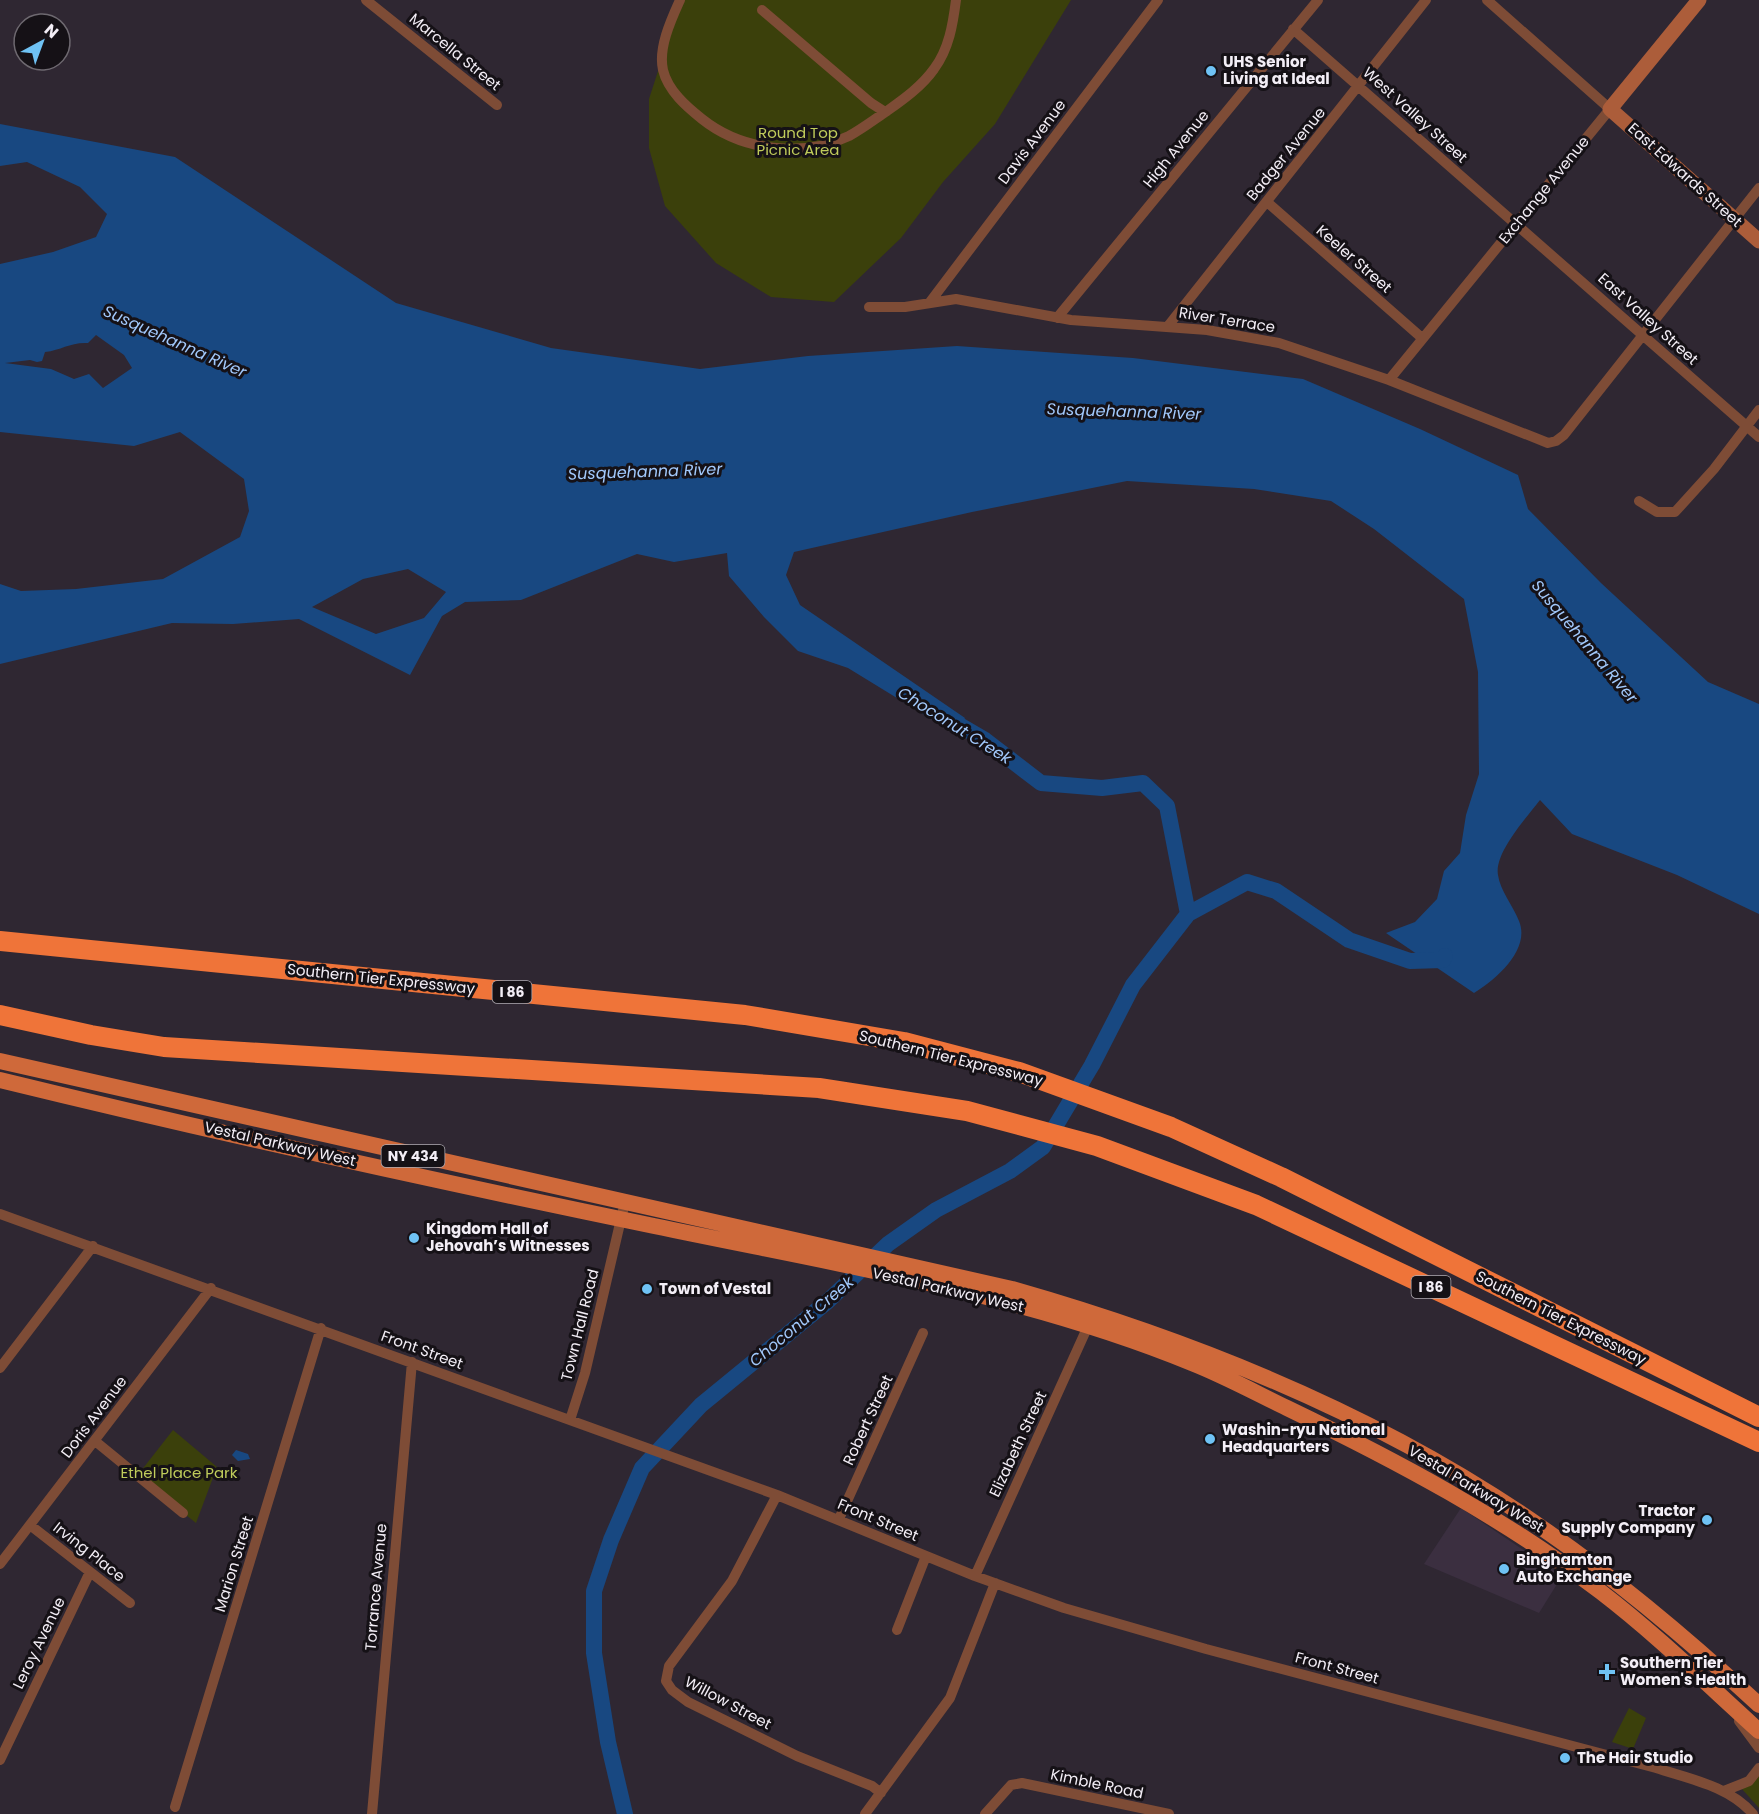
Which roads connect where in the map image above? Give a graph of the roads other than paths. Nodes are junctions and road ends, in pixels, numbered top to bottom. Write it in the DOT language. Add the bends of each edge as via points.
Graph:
graph roads {
  1 [pos="366,0"];
  2 [pos="680,0"];
  3 [pos="956,0"];
  4 [pos="1158,0"];
  5 [pos="1318,0"];
  6 [pos="1426,0"];
  7 [pos="1487,0"];
  8 [pos="1699,0"];
  9 [pos="762,10"];
  10 [pos="1293,29"];
  11 [pos="1360,86"];
  12 [pos="497,105"];
  13 [pos="1611,109"];
  14 [pos="885,112"];
  15 [pos="1759,188"];
  16 [pos="1267,202"];
  17 [pos="1734,219"];
  18 [pos="1516,224"];
  19 [pos="1759,241"];
  20 [pos="930,303"];
  21 [pos="869,307"];
  22 [pos="1058,318"];
  23 [pos="1168,326"];
  24 [pos="1642,334"];
  25 [pos="1422,339"];
  26 [pos="1389,380"];
  27 [pos="1759,410"];
  28 [pos="1746,426"];
  29 [pos="1759,437"];
  30 [pos="1639,501"];
  31 [pos="0,940"];
  32 [pos="0,1015"];
  33 [pos="0,1061"];
  34 [pos="0,1080"];
  35 [pos="625,1202"];
  36 [pos="0,1214"];
  37 [pos="622,1220"];
  38 [pos="93,1246"];
  39 [pos="884,1267"];
  40 [pos="211,1288"];
  41 [pos="1088,1326"];
  42 [pos="321,1328"];
  43 [pos="923,1333"];
  44 [pos="412,1362"];
  45 [pos="0,1368"];
  46 [pos="1759,1417"];
  47 [pos="570,1420"];
  48 [pos="95,1441"];
  49 [pos="1759,1442"];
  50 [pos="777,1495"];
  51 [pos="183,1514"];
  52 [pos="839,1519"];
  53 [pos="30,1525"];
  54 [pos="926,1557"];
  55 [pos="0,1564"];
  56 [pos="90,1572"];
  57 [pos="975,1576"];
  58 [pos="995,1583"];
  59 [pos="130,1602"];
  60 [pos="897,1630"];
  61 [pos="1712,1689"];
  62 [pos="1759,1705"];
  63 [pos="1759,1731"];
  64 [pos="1759,1748"];
  65 [pos="0,1760"];
  66 [pos="1759,1768"];
  67 [pos="1724,1791"];
  68 [pos="881,1792"];
  69 [pos="175,1807"];
  70 [pos="1153,1813"];
  71 [pos="372,1814"];
  72 [pos="865,1814"];
  73 [pos="985,1814"];
  74 [pos="1168,1814"];
  75 [pos="1753,1814"];
  1 -- 12 [label="street, Marcella Street"];
  2 -- 14 [label="street" via="663,55 663,71 690,110 721,132 746,143 800,148 835,141"];
  3 -- 14 [label="street" via="947,45 935,67 922,84"];
  4 -- 20 [label="street, Davis Avenue"];
  5 -- 10 [label="street, High Avenue"];
  6 -- 11 [label="street, Badger Avenue"];
  7 -- 13 [label="street"];
  8 -- 13 [label="street, Exchange Avenue"];
  9 -- 14 [label="street"];
  10 -- 11 [label="street, West Valley Street"];
  10 -- 22 [label="street, High Avenue"];
  11 -- 16 [label="street, Badger Avenue"];
  11 -- 18 [label="street, West Valley Street"];
  13 -- 17 [label="street, East Edwards Street"];
  13 -- 18 [label="street, Exchange Avenue"];
  15 -- 17 [label="street"];
  16 -- 23 [label="street, Badger Avenue"];
  16 -- 25 [label="street, Keeler Street"];
  17 -- 19 [label="street, East Edwards Street"];
  17 -- 24 [label="street"];
  18 -- 24 [label="street, East Valley Street"];
  18 -- 25 [label="street, Exchange Avenue"];
  20 -- 21 [label="street, River Terrace"];
  20 -- 22 [label="street, River Terrace" via="956,299"];
  22 -- 23 [label="street, River Terrace"];
  23 -- 26 [label="street, River Terrace" via="1280,343"];
  24 -- 26 [label="street, River Terrace" via="1556,441 1544,442"];
  24 -- 28 [label="street, East Valley Street"];
  25 -- 26 [label="street, Exchange Avenue"];
  27 -- 28 [label="street"];
  28 -- 29 [label="street, East Valley Street"];
  28 -- 30 [label="street" via="1675,512 1657,512"];
  31 -- 46 [label="highway, Southern Tier Expressway / I 86" via="745,1015 904,1042 1020,1072 1172,1127 1281,1177"];
  32 -- 49 [label="highway, Southern Tier Expressway / I 86" via="164,1047 819,1088 967,1111 1097,1146 1256,1205"];
  33 -- 35 [label="main road, Vestal Parkway West / NY 434"];
  34 -- 37 [label="main road, Vestal Parkway West / NY 434"];
  35 -- 37 [label="street, Town Hall Road"];
  35 -- 39 [label="main road, Vestal Parkway West / NY 434" via="827,1249"];
  36 -- 38 [label="street, Front Street"];
  37 -- 39 [label="main road, Vestal Parkway West / NY 434" via="812,1259"];
  37 -- 47 [label="street, Town Hall Road"];
  38 -- 40 [label="street, Front Street"];
  38 -- 45 [label="street"];
  39 -- 41 [label="main road, Vestal Parkway West / NY 434"];
  39 -- 62 [label="main road, Vestal Parkway West / NY 434" via="1012,1289 1161,1335 1248,1369 1372,1427 1458,1475 1557,1538 1640,1600"];
  40 -- 42 [label="street, Front Street"];
  40 -- 48 [label="street, Doris Avenue"];
  41 -- 57 [label="street, Elizabeth Street"];
  41 -- 61 [label="main road, Vestal Parkway West / NY 434" via="1230,1380 1448,1490 1514,1530 1600,1592 1679,1656"];
  42 -- 44 [label="street, Front Street"];
  42 -- 69 [label="street, Marion Street"];
  43 -- 52 [label="street, Robert Street"];
  44 -- 47 [label="street, Front Street"];
  44 -- 71 [label="street, Torrance Avenue"];
  47 -- 50 [label="street, Front Street"];
  48 -- 51 [label="street"];
  48 -- 53 [label="street, Doris Avenue"];
  50 -- 52 [label="street, Front Street"];
  50 -- 68 [label="street, Willow Street" via="732,1581 677,1652 666,1681 688,1702"];
  52 -- 54 [label="street, Front Street"];
  53 -- 55 [label="street, Doris Avenue"];
  53 -- 56 [label="street, Irving Place"];
  54 -- 57 [label="street, Front Street"];
  54 -- 60 [label="street"];
  56 -- 59 [label="street, Irving Place"];
  56 -- 65 [label="street, Leroy Avenue"];
  57 -- 58 [label="street, Front Street"];
  58 -- 67 [label="street, Front Street" via="1064,1608 1203,1648 1656,1768"];
  58 -- 68 [label="street" via="950,1698"];
  61 -- 63 [label="main road, Vestal Parkway West / NY 434"];
  61 -- 64 [label="street"];
  66 -- 67 [label="street" via="1749,1781"];
  67 -- 75 [label="street, Front Street" via="1744,1803"];
  68 -- 72 [label="street"];
  70 -- 73 [label="street, Kimble Road" via="1019,1783 1011,1785"];
  70 -- 74 [label="street, Kimble Road"];
}
